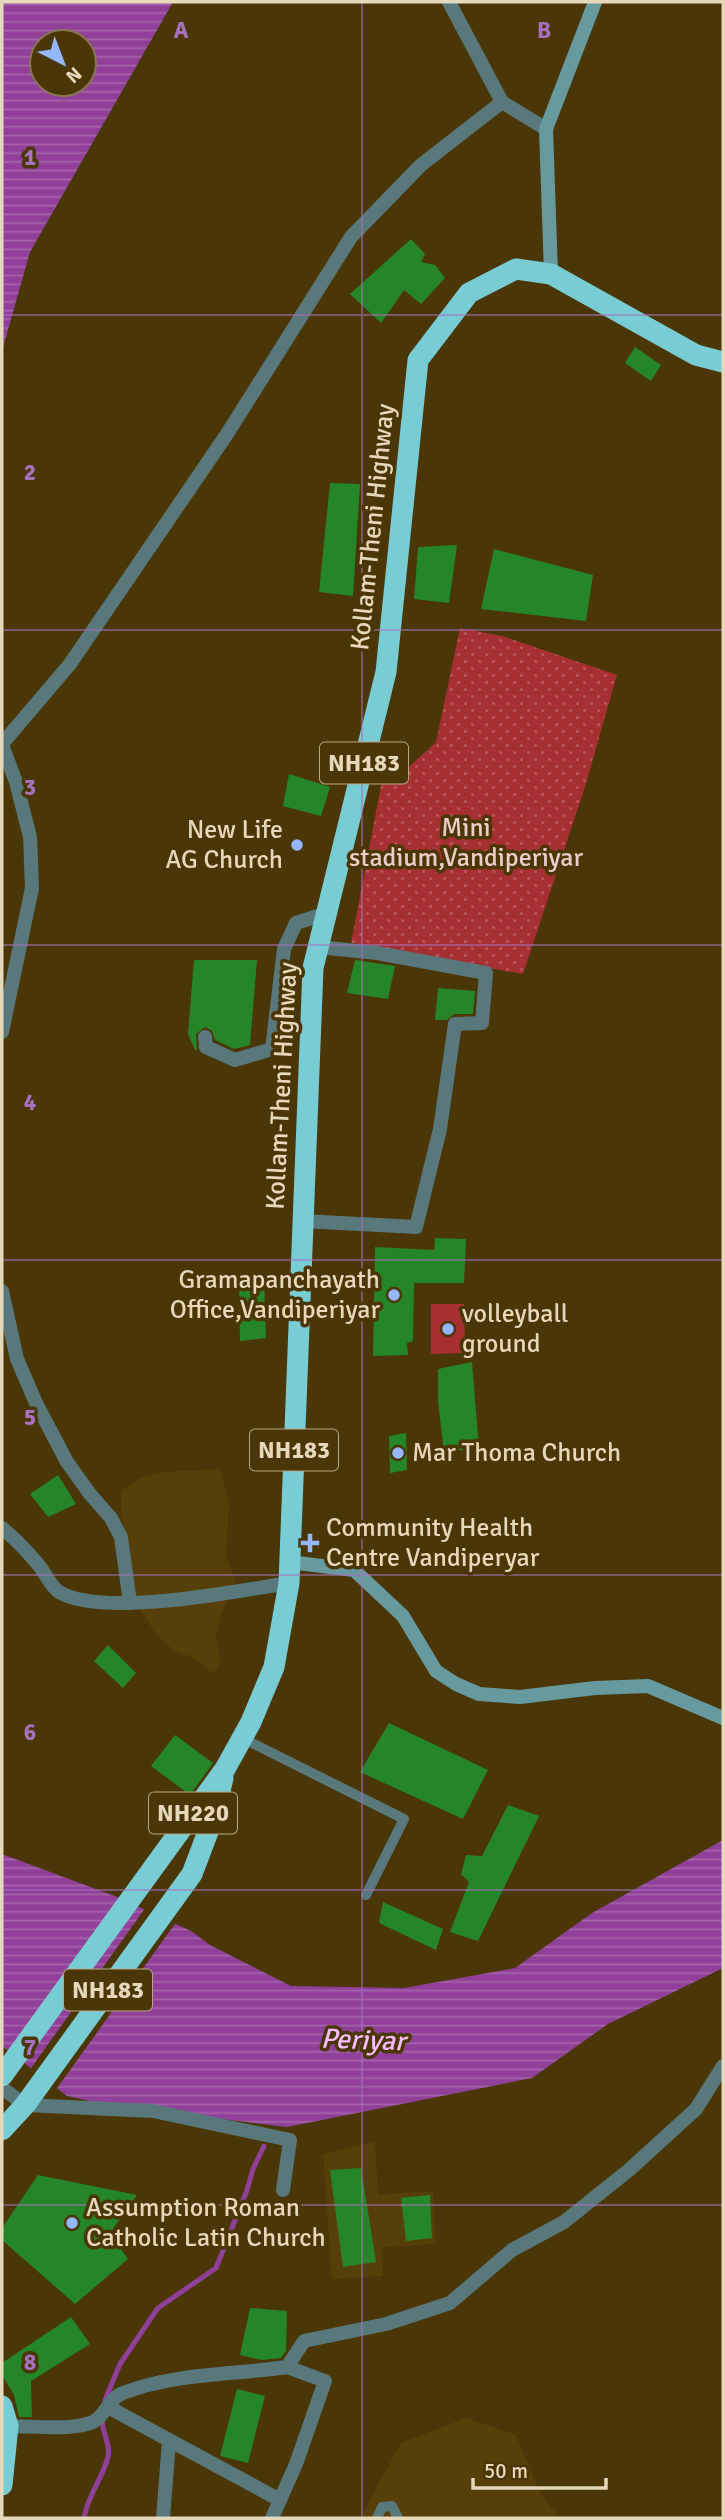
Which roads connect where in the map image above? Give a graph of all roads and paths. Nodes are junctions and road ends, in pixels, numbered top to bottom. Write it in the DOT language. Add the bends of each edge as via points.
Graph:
graph roads {
  1 [pos="449,2"];
  2 [pos="596,2"];
  3 [pos="502,102"];
  4 [pos="546,129"];
  5 [pos="551,274"];
  6 [pos="723,362"];
  7 [pos="2,745"];
  8 [pos="327,913"];
  9 [pos="318,947"];
  10 [pos="2,1032"];
  11 [pos="205,1037"];
  12 [pos="303,1221"];
  13 [pos="2,1291"];
  14 [pos="2,1528"];
  15 [pos="290,1573"];
  16 [pos="130,1603"];
  17 [pos="723,1718"];
  18 [pos="242,1738"];
  19 [pos="225,1769"];
  20 [pos="366,1895"];
  21 [pos="723,2066"];
  22 [pos="2,2076"];
  23 [pos="2,2088"];
  24 [pos="24,2105"];
  25 [pos="2,2130"];
  26 [pos="283,2190"];
  27 [pos="286,2367"];
  28 [pos="108,2407"];
  29 [pos="5,2416"];
  30 [pos="169,2441"];
  31 [pos="2,2485"];
  32 [pos="280,2500"];
  33 [pos="163,2518"];
  34 [pos="272,2518"];
  35 [pos="377,2518"];
  36 [pos="398,2518"];
  1 -- 3 [label="street"];
  2 -- 4 [label="street"];
  3 -- 4 [label="street"];
  3 -- 7 [label="street" via="421,165 351,237 227,434 71,664"];
  4 -- 5 [label="street"];
  5 -- 6 [label="highway, NH183" via="696,355"];
  5 -- 8 [label="highway, Kollam-Theni Highway / NH183" via="516,269 469,293 418,360 386,672"];
  7 -- 10 [label="street" via="30,837 32,888"];
  8 -- 9 [label="highway, Kollam-Theni Highway / NH183"];
  8 -- 11 [label="street" via="296,923 284,948 272,1049 235,1060 206,1046"];
  9 -- 12 [label="highway, Kollam-Theni Highway / NH183" via="313,968"];
  9 -- 12 [label="street" via="486,973 487,982 482,1023 455,1024 440,1129 416,1227"];
  12 -- 15 [label="highway, Kollam-Theni Highway / NH183"];
  13 -- 16 [label="street" via="17,1359 36,1403 67,1462 121,1538"];
  14 -- 16 [label="street" via="37,1562 58,1592 86,1600"];
  15 -- 16 [label="street" via="193,1599"];
  15 -- 17 [label="street" via="354,1570 403,1616 436,1671 479,1693 520,1697 648,1686"];
  15 -- 18 [label="highway, Kollam-Theni Highway / NH183" via="274,1667"];
  18 -- 19 [label="highway, Kollam-Theni Highway / NH183"];
  18 -- 20 [label="lane" via="404,1819"];
  19 -- 22 [label="highway, NH220"];
  19 -- 24 [label="highway, NH183" via="214,1816 192,1874"];
  21 -- 27 [label="street" via="696,2109 629,2170 564,2222 512,2250 450,2303 386,2324 304,2341"];
  23 -- 24 [label="street"];
  24 -- 25 [label="highway, NH183"];
  24 -- 26 [label="street" via="153,2111 290,2140"];
  27 -- 28 [label="street" via="181,2378 120,2393"];
  27 -- 32 [label="street" via="325,2381"];
  28 -- 29 [label="street" via="94,2421 67,2426"];
  28 -- 30 [label="street"];
  29 -- 31 [label="highway"];
  30 -- 32 [label="street"];
  30 -- 33 [label="street"];
  32 -- 34 [label="street"];
  35 -- 36 [label="lane" via="382,2507 392,2506"];
}
